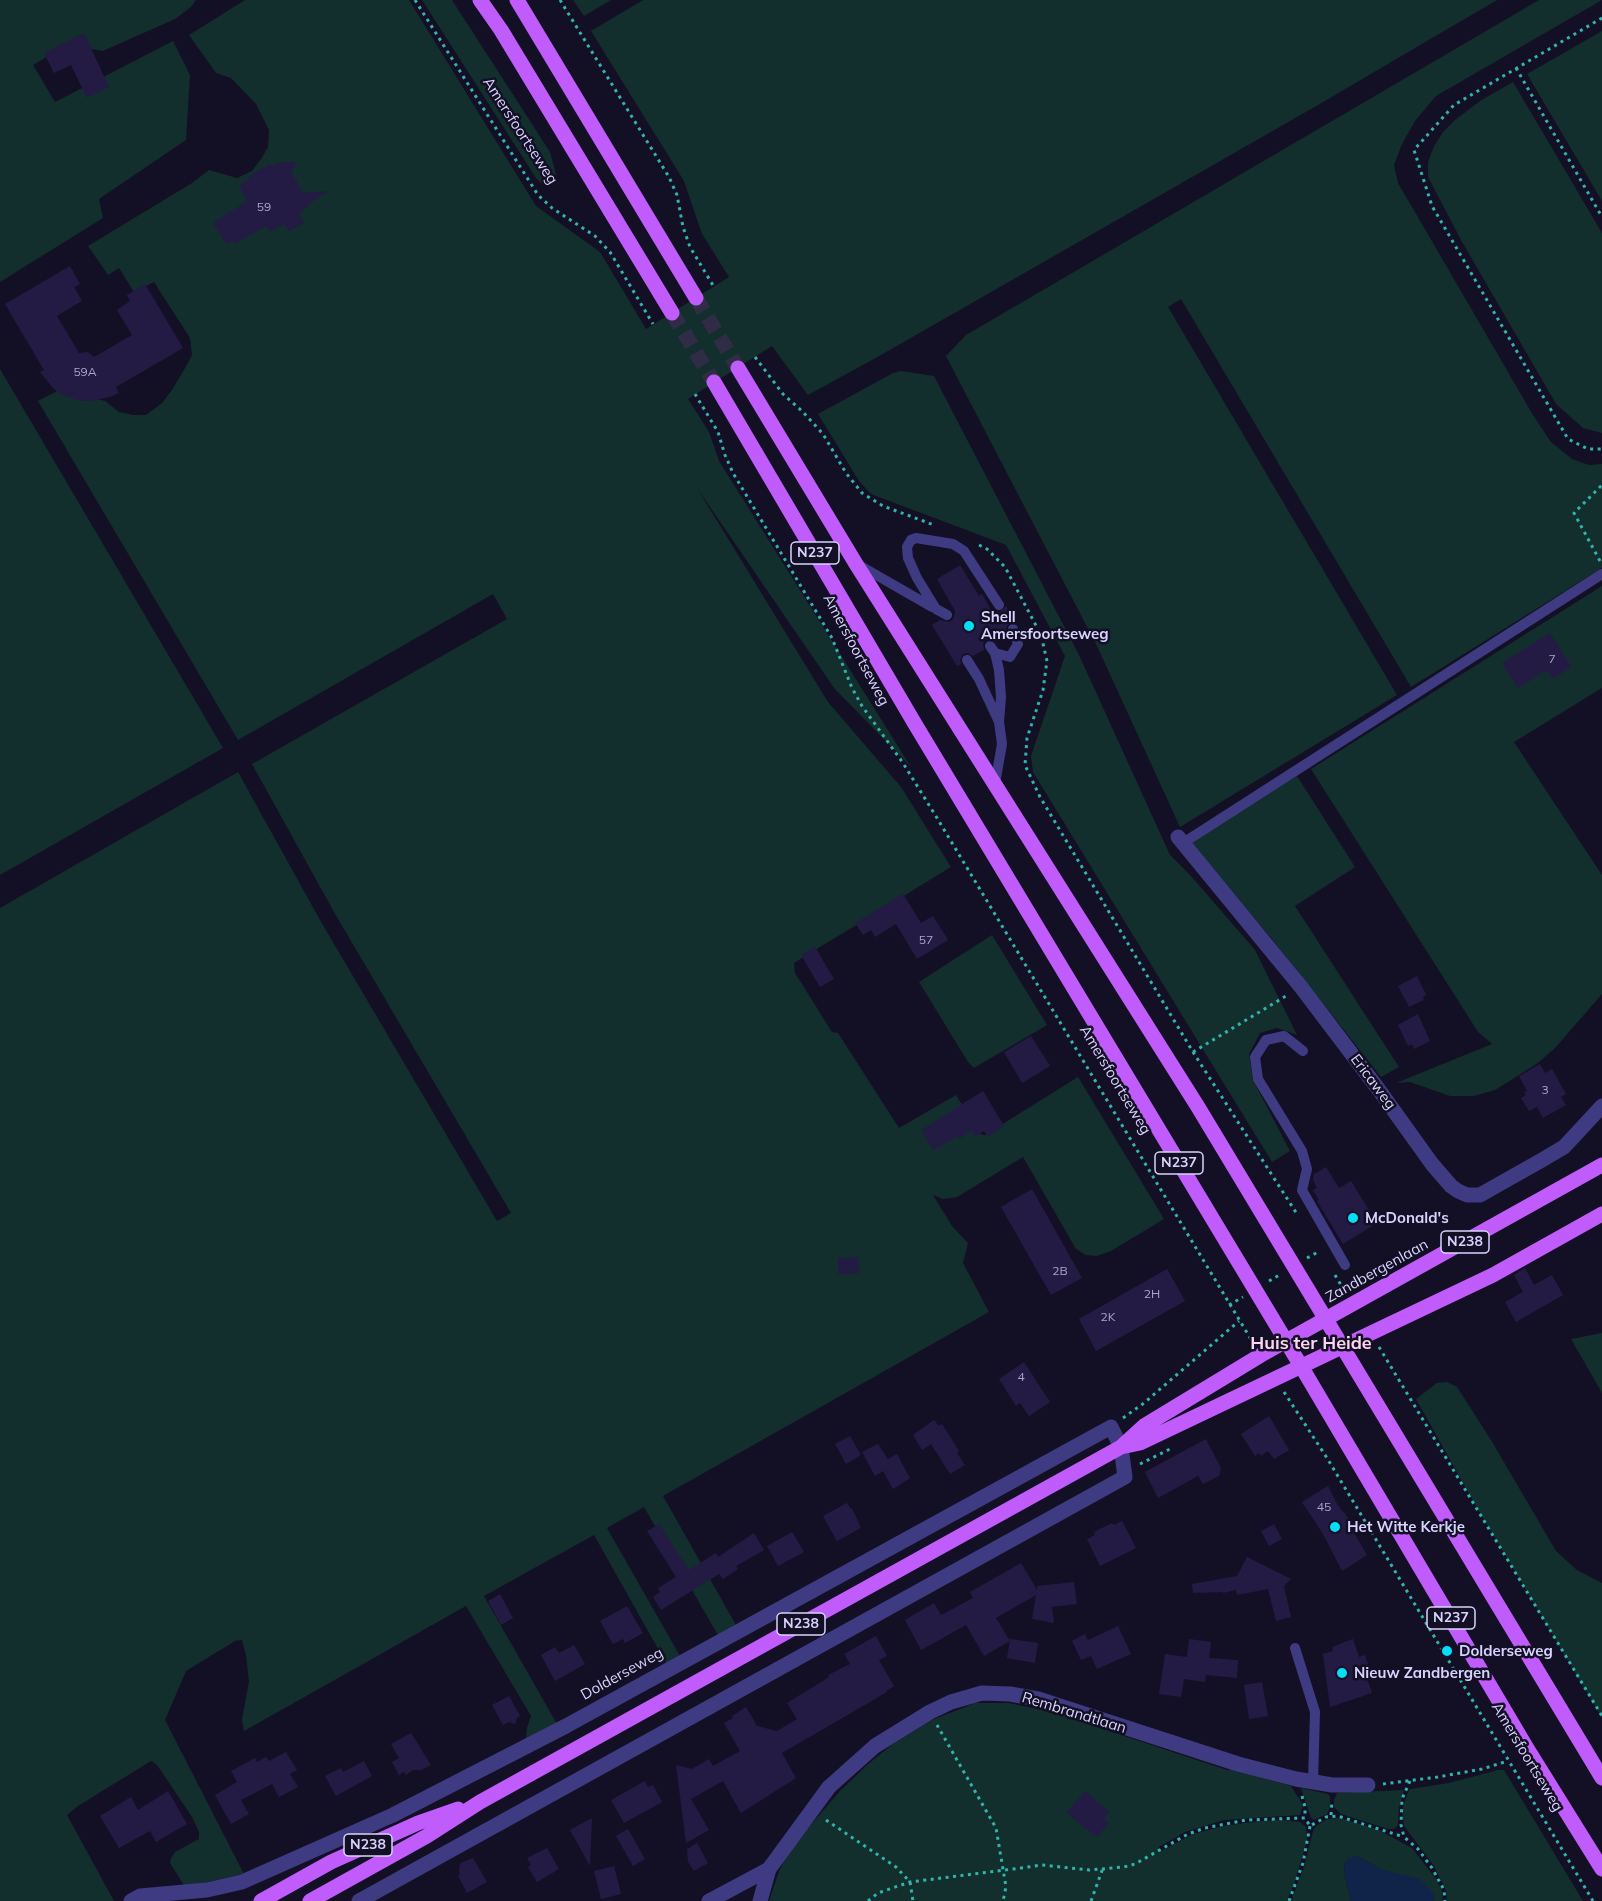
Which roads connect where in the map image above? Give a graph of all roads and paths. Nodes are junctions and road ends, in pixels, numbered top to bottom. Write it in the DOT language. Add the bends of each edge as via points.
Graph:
graph roads {
  1 [pos="415,0"];
  2 [pos="480,0"];
  3 [pos="517,0"];
  4 [pos="560,0"];
  5 [pos="1602,18"];
  6 [pos="1516,68"];
  7 [pos="1602,217"];
  8 [pos="714,286"];
  9 [pos="696,298"];
  10 [pos="672,313"];
  11 [pos="653,324"];
  12 [pos="756,357"];
  13 [pos="738,368"];
  14 [pos="714,382"];
  15 [pos="695,394"];
  16 [pos="1602,449"];
  17 [pos="1602,485"];
  18 [pos="939,527"];
  19 [pos="978,545"];
  20 [pos="856,564"];
  21 [pos="1602,564"];
  22 [pos="1602,574"];
  23 [pos="999,604"];
  24 [pos="1013,628"];
  25 [pos="967,660"];
  26 [pos="999,722"];
  27 [pos="995,784"];
  28 [pos="1181,840"];
  29 [pos="1301,987"];
  30 [pos="1303,1051"];
  31 [pos="1193,1052"];
  32 [pos="1602,1106"];
  33 [pos="1602,1165"];
  34 [pos="1602,1214"];
  35 [pos="1301,1220"];
  36 [pos="1320,1250"];
  37 [pos="1295,1265"];
  38 [pos="1345,1265"];
  39 [pos="1332,1271"];
  40 [pos="1255,1290"];
  41 [pos="1229,1305"];
  42 [pos="1353,1305"];
  43 [pos="1327,1319"];
  44 [pos="1239,1321"];
  45 [pos="1370,1334"];
  46 [pos="1286,1341"];
  47 [pos="1344,1347"];
  48 [pos="1261,1355"];
  49 [pos="1301,1366"];
  50 [pos="1276,1379"];
  51 [pos="1111,1427"];
  52 [pos="1121,1447"];
  53 [pos="1295,1648"];
  54 [pos="930,1712"];
  55 [pos="1602,1716"];
  56 [pos="1508,1761"];
  57 [pos="1602,1778"];
  58 [pos="1410,1781"];
  59 [pos="1313,1782"];
  60 [pos="1368,1785"];
  61 [pos="480,1802"];
  62 [pos="812,1810"];
  63 [pos="1310,1826"];
  64 [pos="1404,1837"];
  65 [pos="1103,1868"];
  66 [pos="769,1869"];
  67 [pos="1602,1869"];
  68 [pos="1004,1870"];
  69 [pos="910,1882"];
  70 [pos="131,1901"];
  71 [pos="261,1901"];
  72 [pos="310,1901"];
  73 [pos="359,1901"];
  74 [pos="709,1901"];
  75 [pos="760,1901"];
  76 [pos="868,1901"];
  77 [pos="913,1901"];
  78 [pos="1004,1901"];
  79 [pos="1091,1901"];
  80 [pos="1289,1901"];
  81 [pos="1445,1901"];
  82 [pos="1593,1901"];
  1 -- 11 [label="path, Amersfoortseweg" via="538,195 595,236 610,252"];
  2 -- 10 [label="main road"];
  3 -- 9 [label="main road"];
  4 -- 8 [label="path" via="669,177 690,247"];
  5 -- 6 [label="path"];
  6 -- 7 [label="path"];
  6 -- 16 [label="path" via="1454,105 1414,150 1432,207 1568,439 1588,449"];
  12 -- 18 [label="path" via="783,394 823,434 862,493 883,506"];
  13 -- 20 [label="main road, N237"];
  14 -- 40 [label="main road, Amersfoortseweg / N237"];
  15 -- 41 [label="path, Amersfoortseweg" via="718,432 733,473 832,638 862,706 938,819"];
  17 -- 21 [label="path" via="1574,513"];
  19 -- 31 [label="path" via="1005,567 1041,635 1047,661 1043,690 1027,738 1025,765 1040,797"];
  20 -- 23 [label="lane" via="942,614 917,578 907,547 915,538 953,544 964,551"];
  20 -- 27 [label="main road, N237"];
  22 -- 28 [label="lane"];
  24 -- 26 [label="lane" via="1018,644 1010,657 992,650 999,670"];
  25 -- 26 [label="lane"];
  26 -- 27 [label="lane" via="1002,744"];
  27 -- 37 [label="main road, N237"];
  28 -- 29 [label="street, Ericaweg"];
  29 -- 31 [label="path"];
  29 -- 32 [label="street, Ericaweg" via="1432,1164 1451,1186 1467,1195 1480,1194 1564,1147"];
  30 -- 38 [label="lane" via="1284,1036 1266,1040 1255,1057 1258,1079 1302,1151 1307,1169 1302,1190"];
  31 -- 35 [label="path"];
  33 -- 42 [label="main road, Zandbergenlaan / N238"];
  34 -- 45 [label="main road, N238" via="1493,1275"];
  36 -- 37 [label="path"];
  37 -- 40 [label="path"];
  37 -- 43 [label="main road, N237"];
  39 -- 42 [label="path"];
  40 -- 41 [label="path"];
  40 -- 46 [label="main road, Amersfoortseweg / N237"];
  41 -- 44 [label="path, Amersfoortseweg"];
  42 -- 43 [label="main road, Zandbergenlaan / N238"];
  43 -- 46 [label="main road, N238"];
  43 -- 47 [label="main road, N237"];
  44 -- 48 [label="path, Amersfoortseweg"];
  44 -- 51 [label="path"];
  45 -- 47 [label="main road, N238"];
  45 -- 55 [label="path"];
  46 -- 48 [label="main road, N238"];
  46 -- 49 [label="main road, Amersfoortseweg / N237"];
  47 -- 49 [label="main road, N238"];
  47 -- 57 [label="main road, N237"];
  48 -- 52 [label="main road, N238" via="1143,1426"];
  49 -- 50 [label="main road, N238"];
  49 -- 67 [label="main road, Amersfoortseweg / N237"];
  50 -- 52 [label="main road, N238" via="1140,1443"];
  50 -- 56 [label="path, Amersfoortseweg"];
  51 -- 52 [label="street"];
  51 -- 70 [label="street, Dolderseweg" via="566,1726 393,1815 242,1882 207,1890 140,1896"];
  52 -- 61 [label="main road, N238"];
  52 -- 73 [label="street" via="1125,1477"];
  53 -- 59 [label="lane" via="1315,1712"];
  54 -- 59 [label="street, Rembrandtlaan" via="982,1693 1038,1699 1238,1764"];
  54 -- 62 [label="street, Rembrandtlaan" via="875,1746 829,1787"];
  54 -- 68 [label="path" via="996,1828"];
  56 -- 58 [label="path"];
  56 -- 82 [label="path, Amersfoortseweg"];
  58 -- 60 [label="path"];
  58 -- 64 [label="path" via="1401,1808"];
  59 -- 60 [label="street, Rembrandtlaan"];
  61 -- 71 [label="main road, N238" via="418,1823 331,1862"];
  61 -- 72 [label="main road, N238" via="428,1836"];
  62 -- 66 [label="street, Rembrandtlaan"];
  62 -- 69 [label="path" via="896,1867"];
  63 -- 64 [label="path" via="1326,1817 1338,1816"];
  63 -- 65 [label="path" via="1305,1818 1224,1823 1188,1834 1135,1864"];
  63 -- 80 [label="path" via="1303,1863"];
  64 -- 81 [label="path" via="1432,1868 1444,1890"];
  65 -- 68 [label="path" via="1042,1865"];
  65 -- 79 [label="path"];
  66 -- 74 [label="street, Rembrandtlaan"];
  66 -- 75 [label="street"];
  68 -- 69 [label="path"];
  68 -- 78 [label="path"];
  69 -- 76 [label="path"];
  69 -- 77 [label="path"];
}
